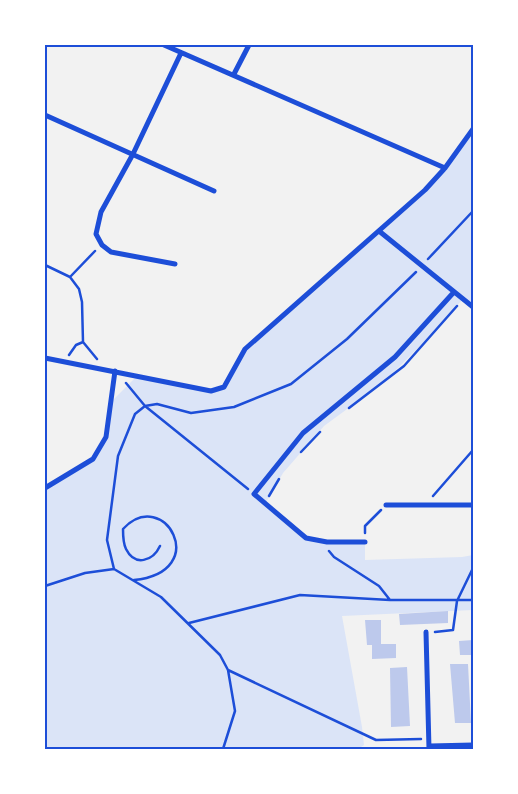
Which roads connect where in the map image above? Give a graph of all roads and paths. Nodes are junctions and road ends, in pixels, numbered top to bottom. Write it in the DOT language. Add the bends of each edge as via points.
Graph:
graph roads {
  1 [pos="164,45"];
  2 [pos="249,45"];
  3 [pos="181,53"];
  4 [pos="234,74"];
  5 [pos="45,115"];
  6 [pos="473,129"];
  7 [pos="133,154"];
  8 [pos="445,168"];
  9 [pos="214,191"];
  10 [pos="473,211"];
  11 [pos="379,231"];
  12 [pos="102,245"];
  13 [pos="175,264"];
  14 [pos="45,265"];
  15 [pos="422,266"];
  16 [pos="70,277"];
  17 [pos="454,292"];
  18 [pos="463,299"];
  19 [pos="473,307"];
  20 [pos="83,342"];
  21 [pos="45,358"];
  22 [pos="68,362"];
  23 [pos="98,367"];
  24 [pos="115,371"];
  25 [pos="145,406"];
  26 [pos="342,414"];
  27 [pos="324,428"];
  28 [pos="473,450"];
  29 [pos="297,456"];
  30 [pos="283,473"];
  31 [pos="45,488"];
  32 [pos="254,494"];
  33 [pos="265,504"];
  34 [pos="386,505"];
  35 [pos="424,505"];
  36 [pos="473,505"];
  37 [pos="327,542"];
  38 [pos="365,542"];
  39 [pos="160,546"];
  40 [pos="473,568"];
  41 [pos="114,570"];
  42 [pos="132,580"];
  43 [pos="45,586"];
  44 [pos="390,600"];
  45 [pos="473,600"];
  46 [pos="457,601"];
  47 [pos="189,623"];
  48 [pos="426,632"];
  49 [pos="228,670"];
  50 [pos="430,738"];
  51 [pos="473,745"];
  52 [pos="430,748"];
  53 [pos="223,749"];
  1 -- 3 [label="street"];
  2 -- 4 [label="street"];
  3 -- 4 [label="street"];
  3 -- 7 [label="street"];
  4 -- 8 [label="street"];
  5 -- 7 [label="street"];
  6 -- 8 [label="street"];
  7 -- 9 [label="street"];
  7 -- 12 [label="street" via="98,221 96,234"];
  8 -- 11 [label="street"];
  10 -- 15 [label="path"];
  11 -- 15 [label="street"];
  11 -- 24 [label="street" via="245,349 224,386 211,391"];
  12 -- 13 [label="street" via="111,252"];
  12 -- 16 [label="path"];
  14 -- 16 [label="path"];
  15 -- 17 [label="street"];
  15 -- 25 [label="path" via="347,339 291,384 234,407 191,413 157,404"];
  16 -- 20 [label="path" via="79,289 82,302"];
  17 -- 18 [label="street"];
  17 -- 32 [label="street" via="395,357 303,433"];
  18 -- 19 [label="street"];
  18 -- 26 [label="path" via="404,366"];
  20 -- 22 [label="path" via="70,352"];
  20 -- 23 [label="path" via="96,356"];
  21 -- 22 [label="street"];
  22 -- 23 [label="street"];
  23 -- 24 [label="street"];
  24 -- 25 [label="path"];
  24 -- 31 [label="street" via="106,437 93,459"];
  25 -- 32 [label="path"];
  25 -- 41 [label="path" via="135,414 118,456 107,540"];
  27 -- 29 [label="path"];
  28 -- 35 [label="path"];
  30 -- 33 [label="path"];
  32 -- 33 [label="street"];
  33 -- 37 [label="street" via="306,538"];
  34 -- 35 [label="street"];
  34 -- 38 [label="path" via="365,526"];
  35 -- 36 [label="street"];
  37 -- 38 [label="street"];
  37 -- 44 [label="path" via="328,551 334,557 379,586"];
  39 -- 42 [label="path" via="148,560 136,559 126,550 123,529 130,521 142,516 162,522 176,537 177,551 170,564 155,576"];
  40 -- 46 [label="path"];
  41 -- 42 [label="path"];
  41 -- 43 [label="path" via="85,573"];
  42 -- 47 [label="path" via="161,597"];
  44 -- 46 [label="path"];
  44 -- 47 [label="path" via="300,595"];
  45 -- 46 [label="path"];
  46 -- 48 [label="path" via="453,630"];
  47 -- 49 [label="path" via="220,654"];
  48 -- 50 [label="street"];
  49 -- 50 [label="path" via="376,740"];
  49 -- 53 [label="path" via="235,711"];
  50 -- 52 [label="street"];
  51 -- 52 [label="street"];
}
